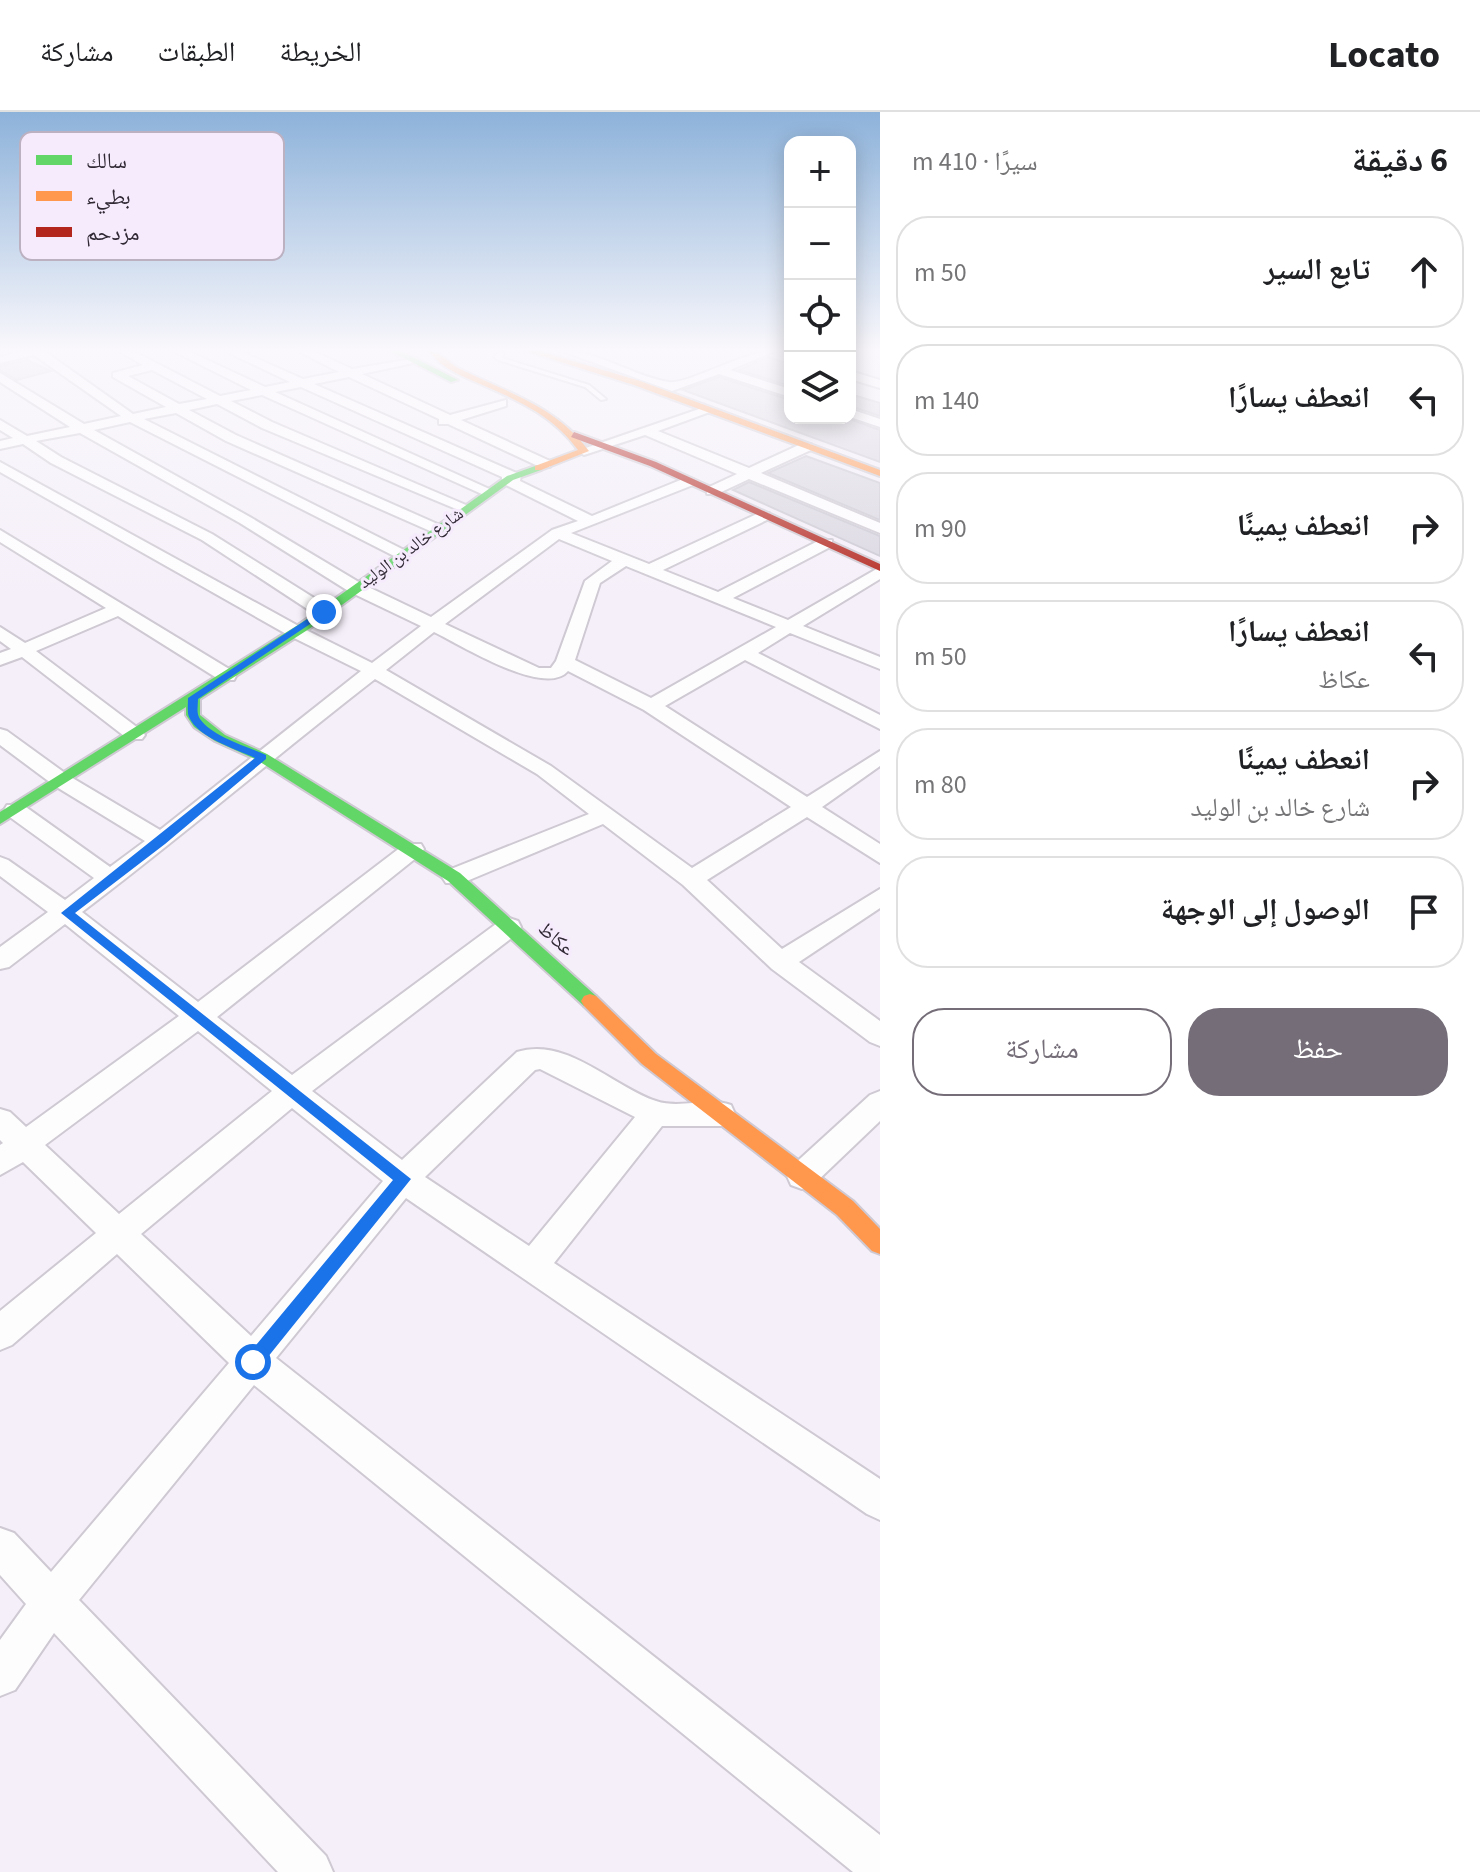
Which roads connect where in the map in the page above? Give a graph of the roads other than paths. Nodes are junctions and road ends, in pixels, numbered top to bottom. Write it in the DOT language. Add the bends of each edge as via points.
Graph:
graph roads {
  1 [pos="14,433"];
  2 [pos="57,433"];
  3 [pos="90,433"];
  4 [pos="161,433"];
  5 [pos="222,433"];
  6 [pos="244,433"];
  7 [pos="287,433"];
  8 [pos="353,433"];
  9 [pos="404,433"];
  10 [pos="415,433"];
  11 [pos="480,433"];
  12 [pos="565,433"];
  13 [pos="574,433"];
  14 [pos="642,433"];
  15 [pos="652,433"];
  16 [pos="770,433"];
  17 [pos="231,438"];
  18 [pos="24,440"];
  19 [pos="374,443"];
  20 [pos="585,443"];
  21 [pos="0,445"];
  22 [pos="806,447"];
  23 [pos="196,451"];
  24 [pos="545,464"];
  25 [pos="0,466"];
  26 [pos="880,473"];
  27 [pos="749,475"];
  28 [pos="512,479"];
  29 [pos="688,482"];
  30 [pos="712,491"];
  31 [pos="489,492"];
  32 [pos="466,508"];
  33 [pos="764,516"];
  34 [pos="591,522"];
  35 [pos="880,528"];
  36 [pos="437,529"];
  37 [pos="557,533"];
  38 [pos="0,535"];
  39 [pos="826,543"];
  40 [pos="402,555"];
  41 [pos="623,561"];
  42 [pos="649,570"];
  43 [pos="880,570"];
  44 [pos="356,588"];
  45 [pos="719,598"];
  46 [pos="119,609"];
  47 [pos="324,612"];
  48 [pos="431,626"];
  49 [pos="789,627"];
  50 [pos="0,632"];
  51 [pos="296,632"];
  52 [pos="24,650"];
  53 [pos="745,653"];
  54 [pos="0,660"];
  55 [pos="565,662"];
  56 [pos="880,663"];
  57 [pos="375,671"];
  58 [pos="227,676"];
  59 [pos="193,698"];
  60 [pos="651,706"];
  61 [pos="880,723"];
  62 [pos="0,735"];
  63 [pos="135,735"];
  64 [pos="262,757"];
  65 [pos="880,757"];
  66 [pos="62,781"];
  67 [pos="809,806"];
  68 [pos="8,814"];
  69 [pos="603,816"];
  70 [pos="161,841"];
  71 [pos="413,849"];
  72 [pos="880,855"];
  73 [pos="0,865"];
  74 [pos="454,877"];
  75 [pos="111,879"];
  76 [pos="691,879"];
  77 [pos="880,897"];
  78 [pos="67,913"];
  79 [pos="509,927"];
  80 [pos="2,955"];
  81 [pos="781,962"];
  82 [pos="199,1016"];
  83 [pos="880,1035"];
  84 [pos="293,1090"];
  85 [pos="880,1103"];
  86 [pos="655,1114"];
  87 [pos="721,1114"];
  88 [pos="8,1143"];
  89 [pos="802,1176"];
  90 [pos="403,1179"];
  91 [pos="119,1233"];
  92 [pos="880,1244"];
  93 [pos="532,1266"];
  94 [pos="0,1333"];
  95 [pos="253,1362"];
  96 [pos="880,1501"];
  97 [pos="0,1547"];
  98 [pos="52,1602"];
  99 [pos="0,1675"];
  100 [pos="880,1864"];
  101 [pos="310,1872"];
  1 -- 18 [label="street"];
  2 -- 18 [label="street"];
  3 -- 44 [label="street"];
  4 -- 23 [label="street"];
  5 -- 17 [label="street"];
  6 -- 17 [label="street"];
  7 -- 32 [label="street"];
  8 -- 19 [label="street"];
  9 -- 19 [label="street"];
  10 -- 28 [label="street"];
  11 -- 24 [label="street"];
  12 -- 20 [label="main road"];
  13 -- 20 [label="main road"];
  14 -- 20 [label="street"];
  15 -- 27 [label="street"];
  16 -- 22 [label="main road"];
  17 -- 23 [label="street"];
  17 -- 36 [label="street"];
  18 -- 21 [label="street"];
  18 -- 47 [label="street" via="207,537"];
  19 -- 31 [label="street"];
  20 -- 24 [label="main road, شارع خالد بن الوليد"];
  20 -- 29 [label="main road" via="653,464"];
  22 -- 26 [label="main road"];
  22 -- 27 [label="street"];
  23 -- 40 [label="street"];
  24 -- 28 [label="main road, شارع خالد بن الوليد"];
  25 -- 51 [label="street"];
  27 -- 30 [label="street"];
  27 -- 35 [label="street"];
  28 -- 31 [label="main road, شارع خالد بن الوليد"];
  28 -- 34 [label="street"];
  29 -- 30 [label="main road"];
  29 -- 34 [label="street"];
  30 -- 33 [label="main road"];
  31 -- 32 [label="main road, شارع خالد بن الوليد"];
  32 -- 36 [label="main road, شارع خالد بن الوليد"];
  33 -- 39 [label="main road"];
  33 -- 42 [label="street"];
  34 -- 37 [label="street"];
  36 -- 40 [label="main road, شارع خالد بن الوليد"];
  37 -- 41 [label="street"];
  37 -- 48 [label="street"];
  38 -- 46 [label="street"];
  39 -- 43 [label="main road"];
  39 -- 45 [label="street"];
  40 -- 44 [label="main road, شارع خالد بن الوليد"];
  41 -- 42 [label="street"];
  41 -- 55 [label="street" via="593,581"];
  42 -- 45 [label="street"];
  43 -- 49 [label="street"];
  44 -- 47 [label="main road, شارع خالد بن الوليد"];
  44 -- 48 [label="street"];
  45 -- 49 [label="street"];
  46 -- 52 [label="street"];
  46 -- 58 [label="street"];
  47 -- 51 [label="main road, شارع خالد بن الوليد"];
  48 -- 55 [label="street" via="536,674 556,673"];
  48 -- 57 [label="street"];
  49 -- 53 [label="street"];
  49 -- 56 [label="street"];
  50 -- 52 [label="street"];
  51 -- 57 [label="street"];
  51 -- 58 [label="main road, شارع خالد بن الوليد"];
  52 -- 54 [label="street"];
  52 -- 63 [label="street"];
  53 -- 60 [label="street"];
  53 -- 61 [label="street"];
  55 -- 60 [label="street"];
  57 -- 64 [label="street"];
  57 -- 69 [label="street" via="544,770"];
  58 -- 59 [label="main road, شارع خالد بن الوليد"];
  59 -- 63 [label="main road, شارع خالد بن الوليد"];
  59 -- 64 [label="main road, عكاظ" via="199,724"];
  60 -- 67 [label="street"];
  62 -- 66 [label="street"];
  63 -- 66 [label="main road, شارع خالد بن الوليد"];
  64 -- 70 [label="street"];
  64 -- 71 [label="main road, عكاظ"];
  65 -- 67 [label="street"];
  66 -- 68 [label="main road, شارع خالد بن الوليد"];
  66 -- 70 [label="street"];
  67 -- 72 [label="street"];
  67 -- 76 [label="street"];
  68 -- 75 [label="street"];
  69 -- 74 [label="street"];
  69 -- 76 [label="street"];
  70 -- 75 [label="street"];
  71 -- 74 [label="main road, عكاظ"];
  71 -- 82 [label="street"];
  73 -- 78 [label="street"];
  74 -- 79 [label="main road, عكاظ"];
  75 -- 78 [label="street"];
  76 -- 81 [label="street"];
  77 -- 81 [label="street"];
  78 -- 80 [label="street"];
  78 -- 82 [label="street"];
  79 -- 84 [label="street" via="405,1000"];
  79 -- 87 [label="main road, عكاظ" via="649,1059"];
  81 -- 83 [label="street"];
  82 -- 84 [label="street"];
  82 -- 88 [label="street"];
  84 -- 90 [label="street"];
  84 -- 91 [label="street"];
  85 -- 89 [label="street"];
  86 -- 87 [label="street"];
  86 -- 90 [label="street" via="558,1064 527,1060"];
  86 -- 93 [label="street"];
  87 -- 89 [label="main road, عكاظ"];
  88 -- 91 [label="street"];
  89 -- 92 [label="main road, عكاظ" via="845,1208"];
  90 -- 93 [label="street"];
  90 -- 95 [label="street"];
  91 -- 94 [label="street"];
  91 -- 95 [label="street"];
  93 -- 96 [label="street"];
  95 -- 98 [label="street"];
  95 -- 100 [label="street"];
  97 -- 98 [label="street"];
  98 -- 99 [label="street"];
  98 -- 101 [label="street"];
}
